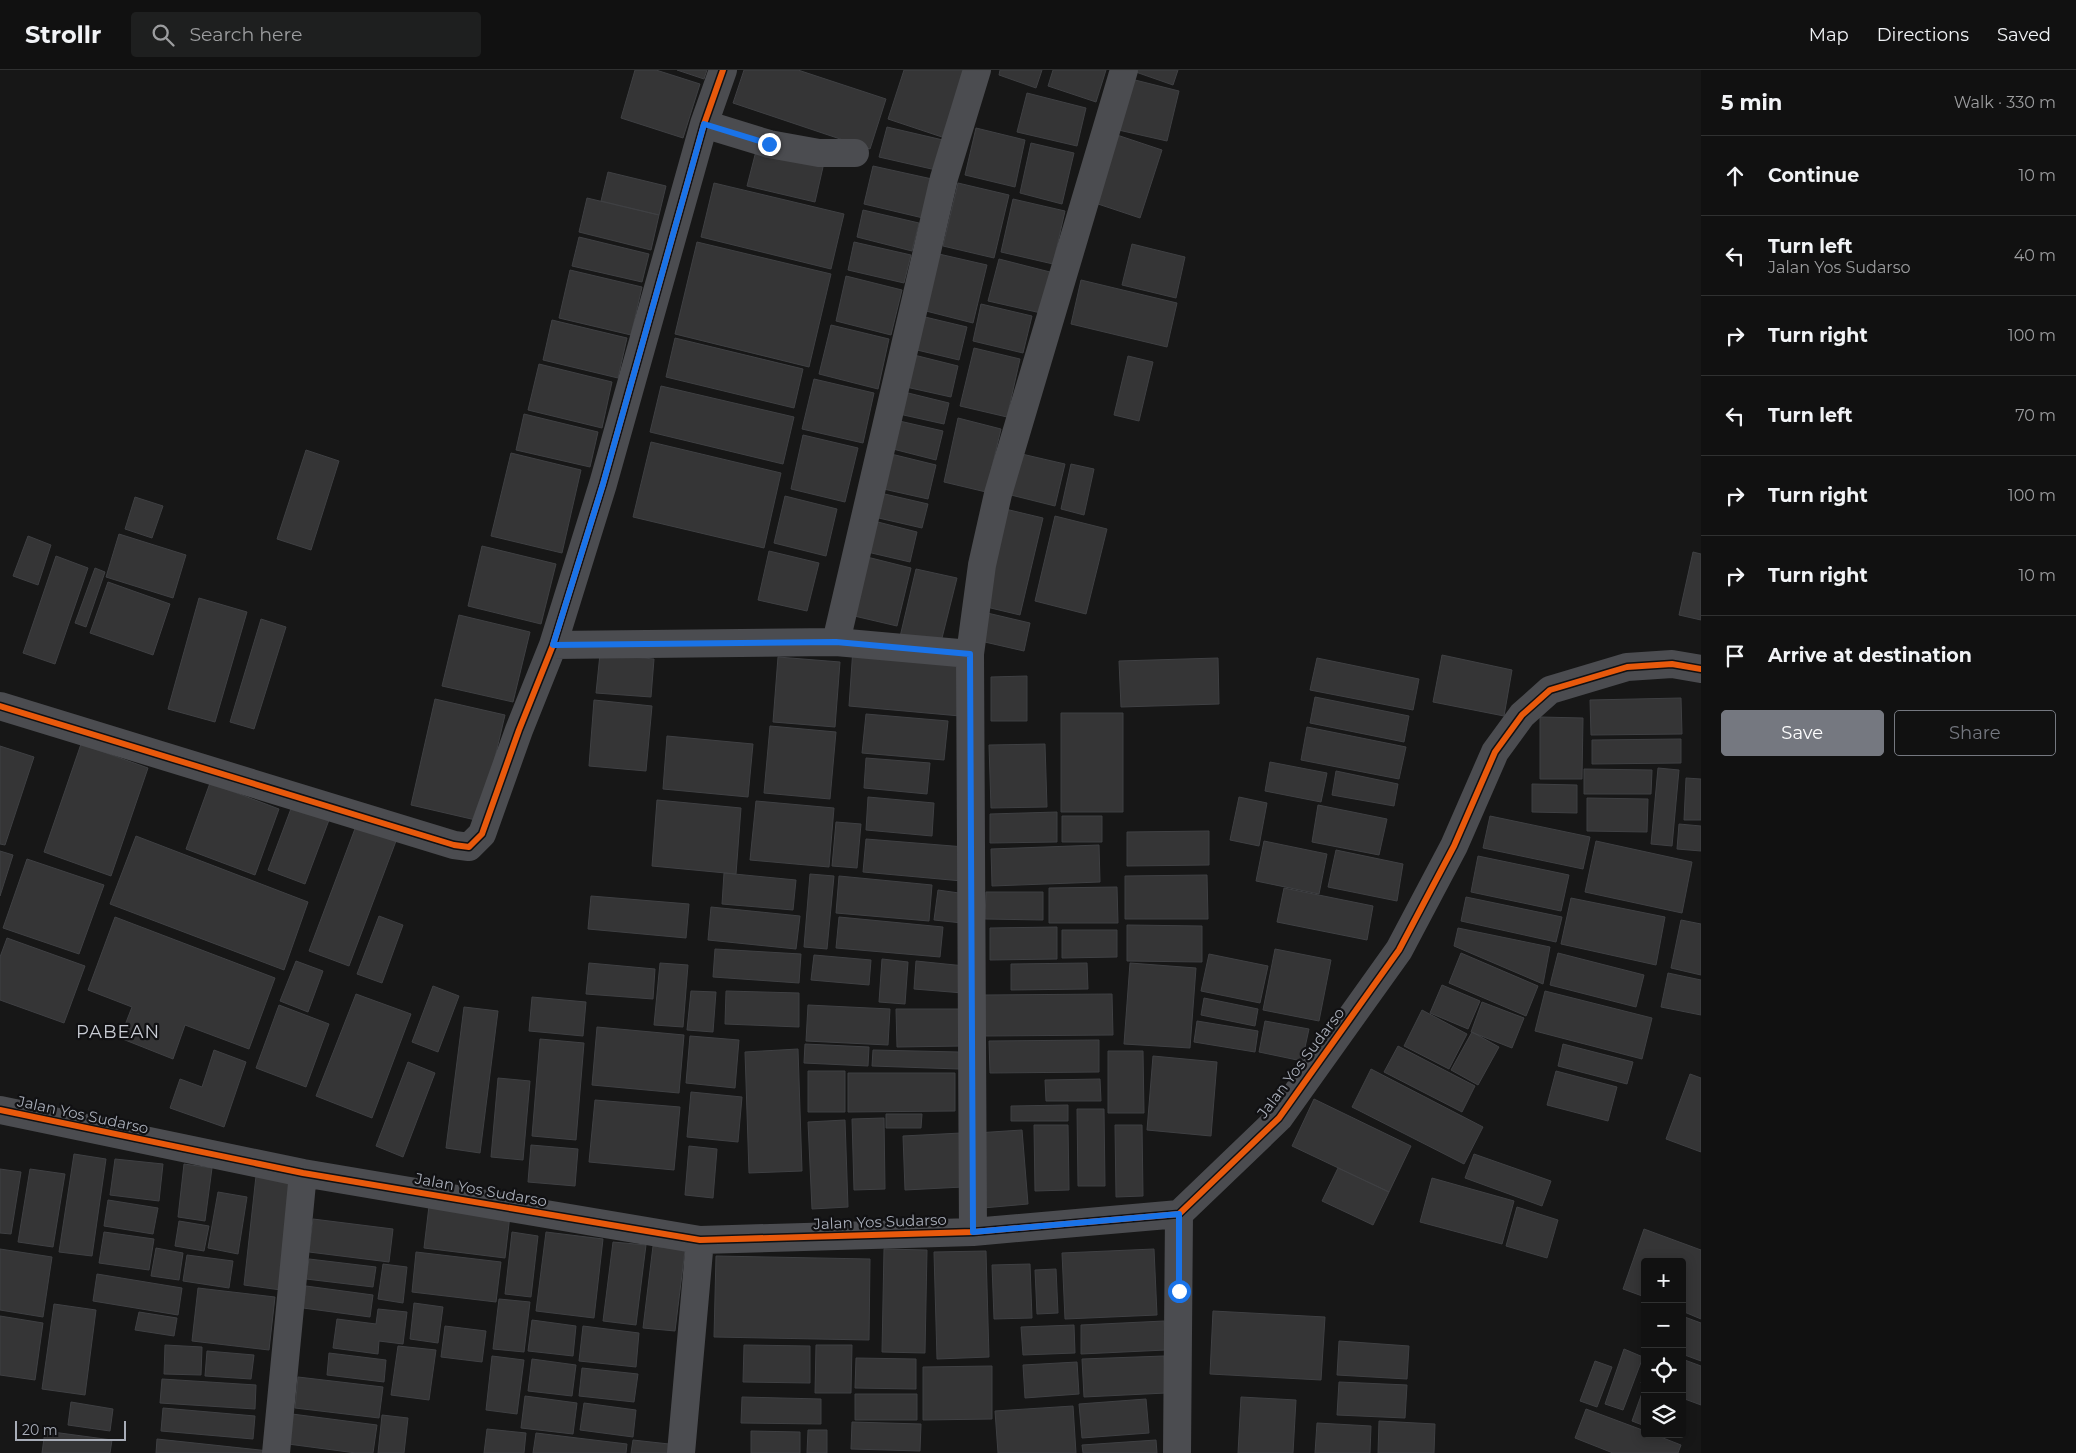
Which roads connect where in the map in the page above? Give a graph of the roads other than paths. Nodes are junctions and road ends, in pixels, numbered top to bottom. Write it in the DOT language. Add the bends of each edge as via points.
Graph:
graph roads {
  1 [pos="722,70"];
  2 [pos="977,70"];
  3 [pos="1124,70"];
  4 [pos="704,124"];
  5 [pos="855,153"];
  6 [pos="836,642"];
  7 [pos="553,645"];
  8 [pos="970,654"];
  9 [pos="1701,669"];
  10 [pos="0,706"];
  11 [pos="0,1110"];
  12 [pos="303,1173"];
  13 [pos="1179,1214"];
  14 [pos="973,1232"];
  15 [pos="700,1240"];
  16 [pos="276,1453"];
  17 [pos="681,1453"];
  18 [pos="1177,1453"];
  1 -- 4 [label="street"];
  2 -- 6 [label="street" via="944,178"];
  3 -- 8 [label="street" via="998,494 982,565"];
  4 -- 5 [label="street" via="769,144 819,153"];
  4 -- 7 [label="street" via="603,484"];
  6 -- 7 [label="street"];
  6 -- 8 [label="street"];
  7 -- 10 [label="street" via="518,730 482,834 469,847"];
  8 -- 14 [label="street"];
  9 -- 13 [label="street, Jalan Yos Sudarso" via="1672,664 1627,667 1550,690 1522,715 1495,752 1454,846 1399,950 1279,1118"];
  11 -- 12 [label="street, Jalan Yos Sudarso"];
  12 -- 15 [label="street, Jalan Yos Sudarso"];
  12 -- 16 [label="street"];
  13 -- 14 [label="street, Jalan Yos Sudarso"];
  13 -- 18 [label="street"];
  14 -- 15 [label="street, Jalan Yos Sudarso"];
  15 -- 17 [label="street"];
}
